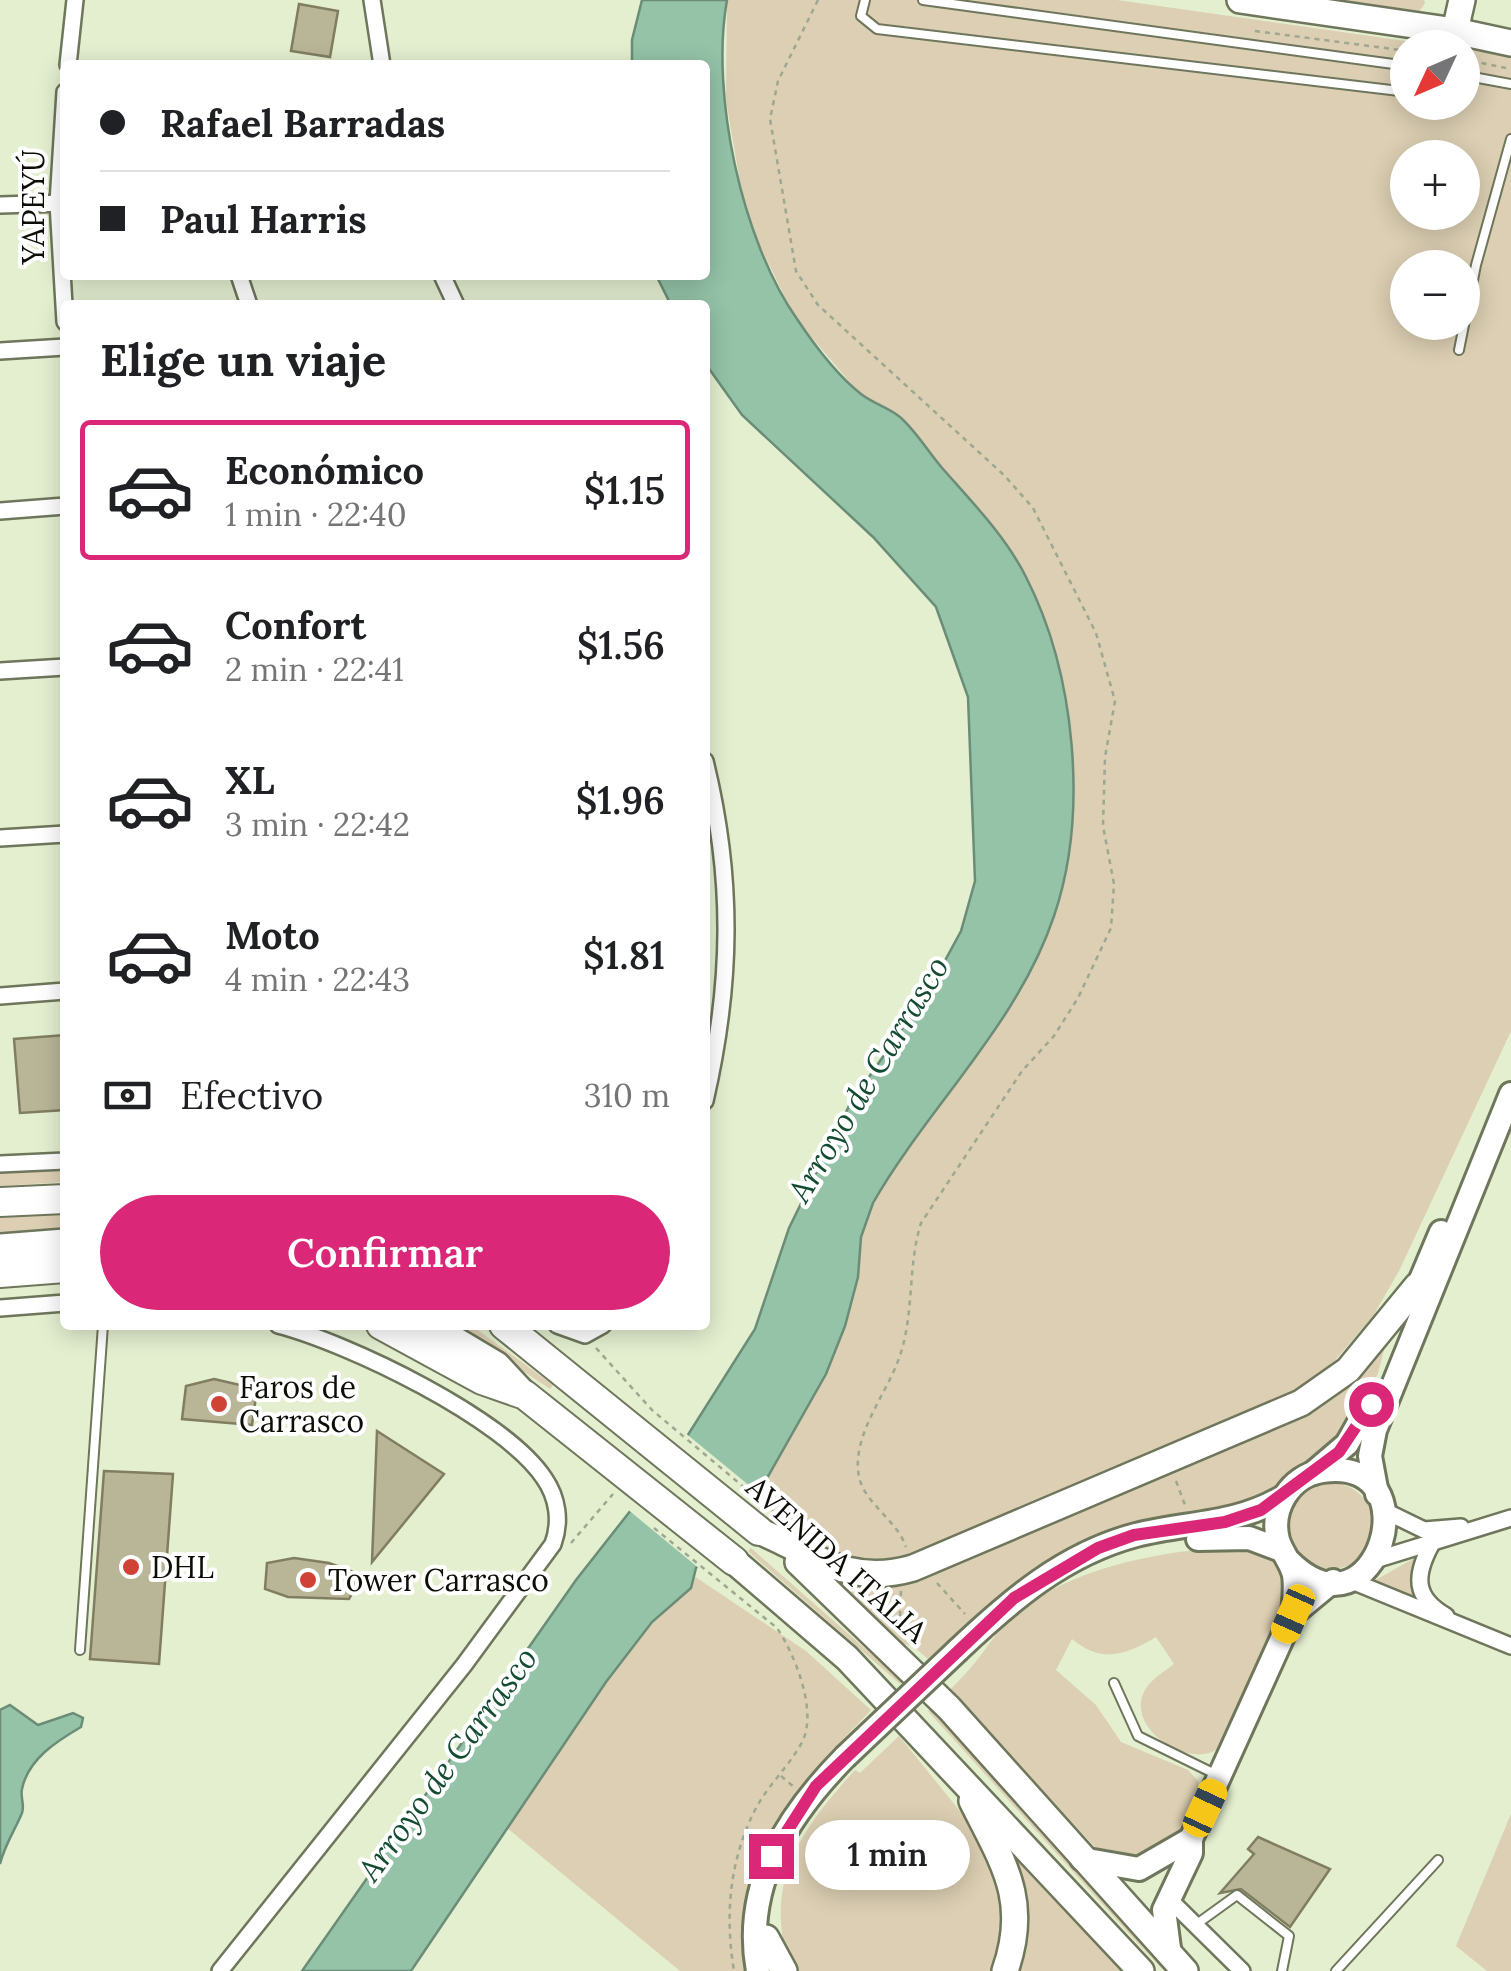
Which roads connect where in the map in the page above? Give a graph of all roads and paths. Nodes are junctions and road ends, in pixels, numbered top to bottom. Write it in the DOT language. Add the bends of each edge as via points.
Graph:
graph roads {
  1 [pos="75,0"];
  2 [pos="372,0"];
  3 [pos="818,0"];
  4 [pos="865,0"];
  5 [pos="923,0"];
  6 [pos="1240,0"];
  7 [pos="1462,0"];
  8 [pos="1284,3"];
  9 [pos="1413,30"];
  10 [pos="1457,30"];
  11 [pos="1480,41"];
  12 [pos="1511,43"];
  13 [pos="69,60"];
  14 [pos="381,60"];
  15 [pos="1480,63"];
  16 [pos="1390,64"];
  17 [pos="1511,69"];
  18 [pos="1480,78"];
  19 [pos="1511,84"];
  20 [pos="1390,90"];
  21 [pos="1511,139"];
  22 [pos="60,203"];
  23 [pos="0,205"];
  24 [pos="60,347"];
  25 [pos="1459,350"];
  26 [pos="0,352"];
  27 [pos="60,506"];
  28 [pos="0,511"];
  29 [pos="60,667"];
  30 [pos="0,671"];
  31 [pos="710,816"];
  32 [pos="60,834"];
  33 [pos="0,838"];
  34 [pos="713,849"];
  35 [pos="60,991"];
  36 [pos="0,996"];
  37 [pos="710,1061"];
  38 [pos="1511,1094"];
  39 [pos="1492,1138"];
  40 [pos="60,1160"];
  41 [pos="0,1164"];
  42 [pos="60,1198"];
  43 [pos="0,1202"];
  44 [pos="60,1242"];
  45 [pos="0,1247"];
  46 [pos="60,1268"];
  47 [pos="0,1273"];
  48 [pos="1417,1286"];
  49 [pos="60,1302"];
  50 [pos="0,1308"];
  51 [pos="103,1330"];
  52 [pos="291,1330"];
  53 [pos="390,1330"];
  54 [pos="438,1330"];
  55 [pos="511,1330"];
  56 [pos="571,1330"];
  57 [pos="594,1330"];
  58 [pos="585,1335"];
  59 [pos="525,1395"];
  60 [pos="644,1420"];
  61 [pos="1314,1473"];
  62 [pos="1167,1476"];
  63 [pos="1283,1497"];
  64 [pos="1381,1503"];
  65 [pos="626,1505"];
  66 [pos="1180,1514"];
  67 [pos="642,1518"];
  68 [pos="1511,1518"];
  69 [pos="766,1521"];
  70 [pos="1470,1529"];
  71 [pos="553,1544"];
  72 [pos="1431,1545"];
  73 [pos="1285,1555"];
  74 [pos="1375,1560"];
  75 [pos="726,1571"];
  76 [pos="921,1571"];
  77 [pos="1340,1580"];
  78 [pos="1293,1614"];
  79 [pos="973,1622"];
  80 [pos="1461,1626"];
  81 [pos="1511,1646"];
  82 [pos="80,1650"];
  83 [pos="962,1654"];
  84 [pos="1114,1684"];
  85 [pos="851,1758"];
  86 [pos="779,1774"];
  87 [pos="1219,1776"];
  88 [pos="968,1782"];
  89 [pos="799,1791"];
  90 [pos="1191,1839"];
  91 [pos="1082,1859"];
  92 [pos="1438,1860"];
  93 [pos="1140,1869"];
  94 [pos="1167,1896"];
  95 [pos="1194,1926"];
  96 [pos="766,1938"];
  97 [pos="1178,1964"];
  98 [pos="220,1971"];
  99 [pos="734,1971"];
  100 [pos="758,1971"];
  101 [pos="769,1971"];
  102 [pos="784,1971"];
  103 [pos="1006,1971"];
  104 [pos="1141,1971"];
  105 [pos="1242,1971"];
  106 [pos="1282,1971"];
  107 [pos="1336,1971"];
  1 -- 13 [label="street"];
  2 -- 14 [label="street"];
  3 -- 76 [label="path" via="778,82 770,119 796,271 818,305 1034,508 1096,634 1115,702 1102,826 1114,884 1111,928 1054,1036 1022,1072 921,1223 898,1361 858,1454 862,1488 900,1530"];
  4 -- 20 [label="lane" via="861,16 877,29"];
  5 -- 16 [label="lane"];
  6 -- 8 [label="main road"];
  7 -- 10 [label="main road"];
  8 -- 9 [label="main road"];
  11 -- 12 [label="main road"];
  15 -- 17 [label="path"];
  18 -- 19 [label="lane"];
  21 -- 25 [label="lane"];
  22 -- 23 [label="street"];
  24 -- 26 [label="street"];
  27 -- 28 [label="street"];
  29 -- 30 [label="street"];
  31 -- 34 [label="street"];
  32 -- 33 [label="street"];
  34 -- 37 [label="street" via="729,946"];
  35 -- 36 [label="street"];
  38 -- 39 [label="main road"];
  39 -- 48 [label="main road" via="1479,1146"];
  39 -- 64 [label="main road" via="1372,1441 1371,1474"];
  40 -- 41 [label="street"];
  42 -- 43 [label="highway"];
  44 -- 45 [label="main road"];
  46 -- 47 [label="highway"];
  48 -- 61 [label="main road" via="1363,1421"];
  48 -- 76 [label="main road" via="1348,1370 1301,1403"];
  49 -- 50 [label="street"];
  51 -- 82 [label="lane"];
  52 -- 71 [label="street" via="391,1368 528,1460 553,1496"];
  53 -- 59 [label="highway" via="482,1380"];
  54 -- 59 [label="main road" via="497,1365"];
  55 -- 60 [label="highway, AVENIDA ITALIA"];
  56 -- 58 [label="street"];
  57 -- 58 [label="street"];
  58 -- 60 [label="path"];
  59 -- 75 [label="highway" via="610,1461"];
  60 -- 69 [label="highway, AVENIDA ITALIA"];
  60 -- 69 [label="path"];
  61 -- 63 [label="main road"];
  61 -- 64 [label="main road" via="1356,1476"];
  62 -- 66 [label="path" via="1181,1485"];
  63 -- 73 [label="main road" via="1276,1523"];
  63 -- 83 [label="main road" via="1243,1517 1134,1535 1098,1548 1036,1582"];
  64 -- 70 [label="street" via="1424,1530"];
  64 -- 74 [label="main road" via="1384,1545"];
  65 -- 71 [label="path" via="610,1495 574,1542"];
  67 -- 75 [label="path"];
  68 -- 70 [label="street"];
  69 -- 76 [label="main road" via="825,1566 852,1573"];
  69 -- 91 [label="main road, AVENIDA ITALIA"];
  70 -- 72 [label="street"];
  71 -- 98 [label="street"];
  72 -- 74 [label="street"];
  72 -- 80 [label="street" via="1419,1589 1433,1608"];
  73 -- 77 [label="main road" via="1309,1576"];
  73 -- 78 [label="main road" via="1294,1575"];
  73 -- 83 [label="main road" via="1249,1538 1225,1537 1103,1558 1042,1589"];
  74 -- 77 [label="main road"];
  75 -- 86 [label="path" via="778,1628 802,1691 805,1735"];
  75 -- 88 [label="main road" via="847,1658"];
  76 -- 79 [label="path"];
  77 -- 78 [label="main road"];
  77 -- 80 [label="street"];
  78 -- 87 [label="main road"];
  80 -- 81 [label="street"];
  83 -- 85 [label="main road"];
  84 -- 87 [label="lane" via="1138,1736"];
  85 -- 96 [label="main road" via="782,1856"];
  85 -- 100 [label="main road" via="791,1819 771,1856 758,1902"];
  86 -- 89 [label="path"];
  86 -- 99 [label="path" via="739,1847 729,1905"];
  87 -- 90 [label="main road"];
  88 -- 103 [label="main road" via="1012,1885 1015,1940"];
  88 -- 104 [label="main road"];
  90 -- 93 [label="main road"];
  90 -- 94 [label="main road" via="1191,1852"];
  91 -- 93 [label="main road"];
  91 -- 97 [label="main road, AVENIDA ITALIA"];
  92 -- 107 [label="lane"];
  93 -- 94 [label="main road"];
  94 -- 95 [label="street"];
  94 -- 97 [label="main road" via="1163,1918"];
  95 -- 105 [label="street"];
  95 -- 106 [label="lane" via="1237,1895 1289,1936"];
  96 -- 101 [label="main road"];
  96 -- 102 [label="main road"];
}
